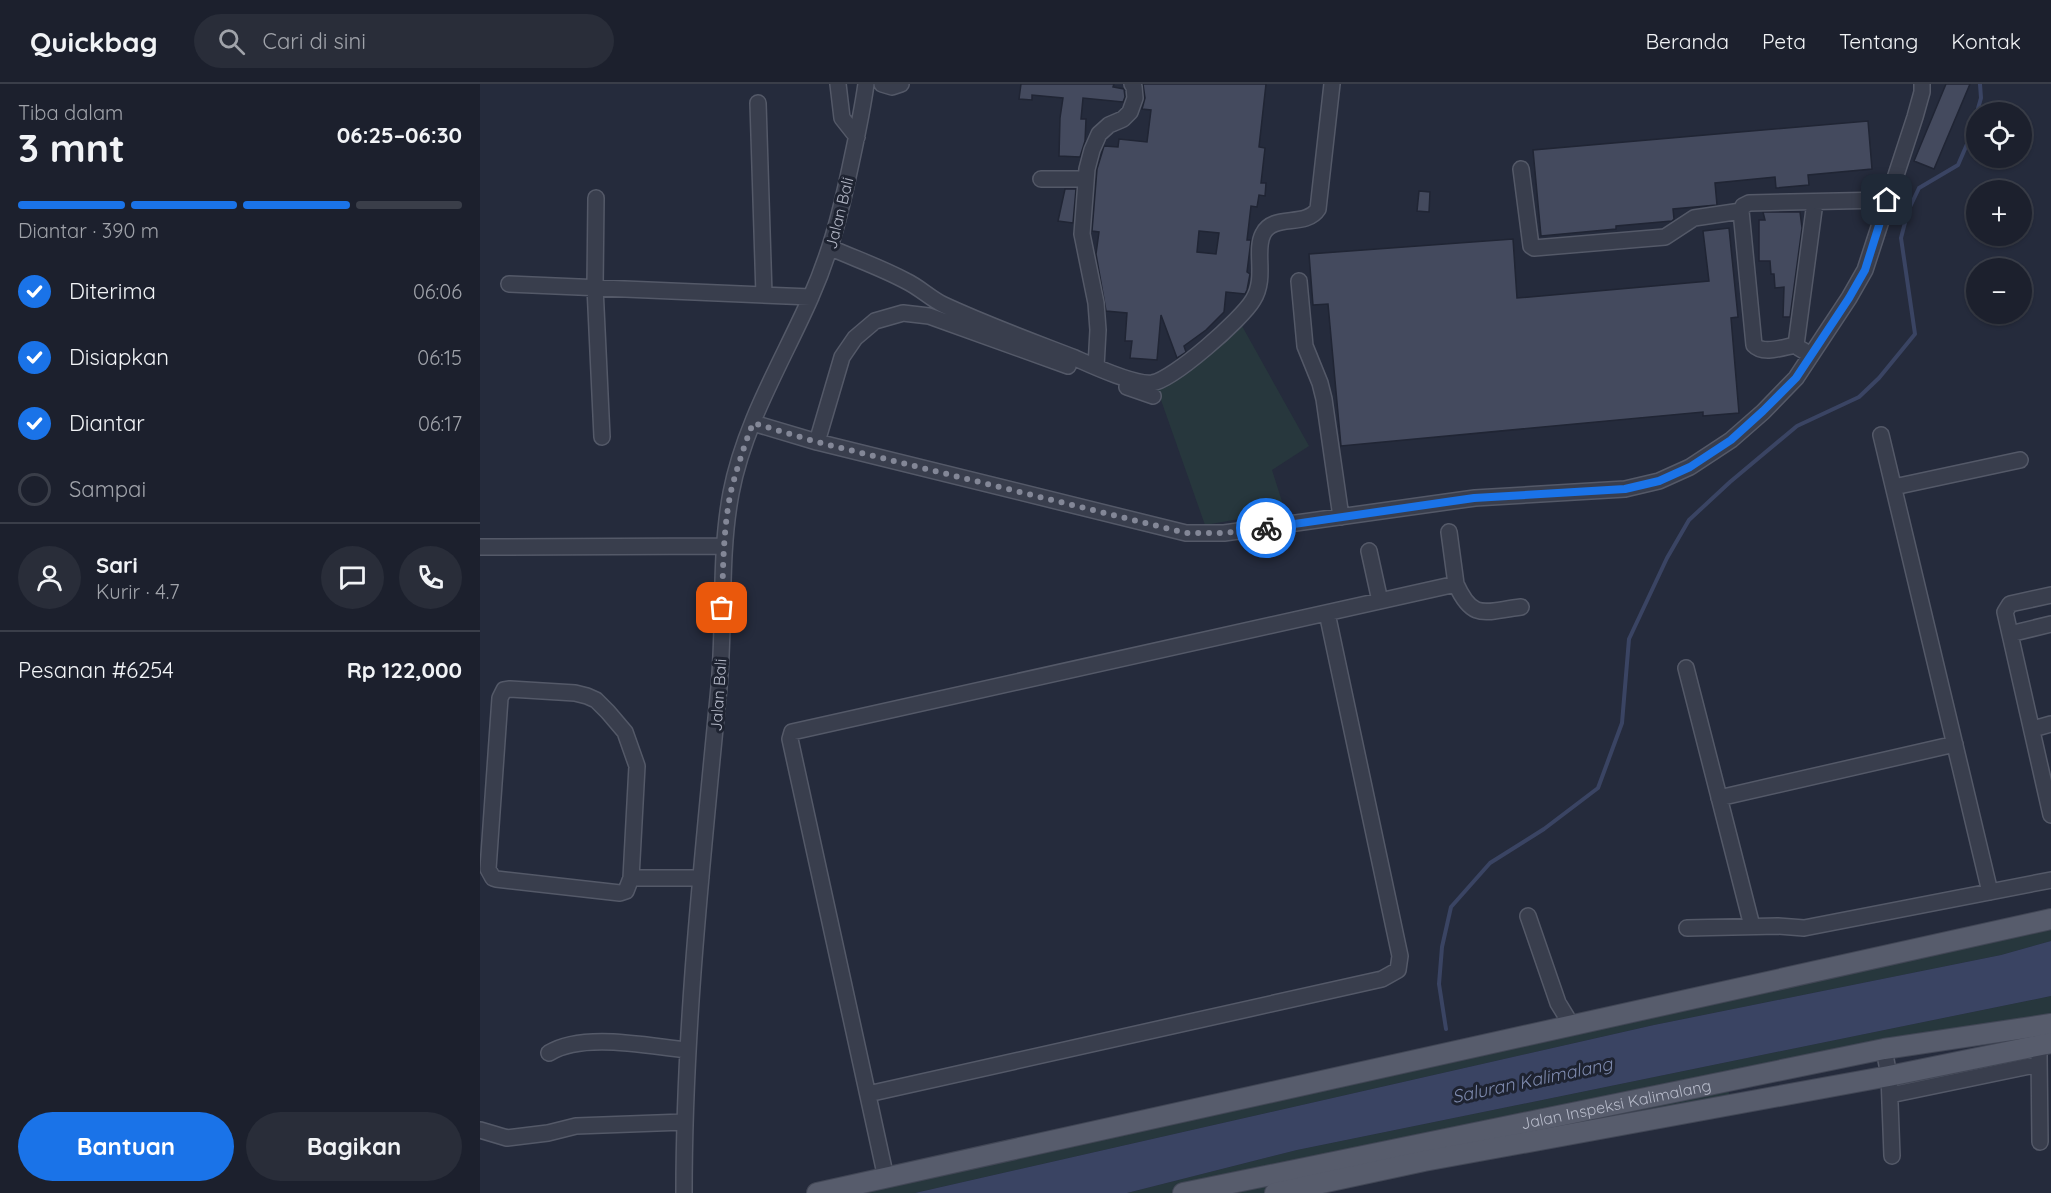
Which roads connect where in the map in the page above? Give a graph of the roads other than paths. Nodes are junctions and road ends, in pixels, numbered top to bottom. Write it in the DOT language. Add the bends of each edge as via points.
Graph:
graph roads {
  1 [pos="838,84"];
  2 [pos="866,84"];
  3 [pos="877,84"];
  4 [pos="882,84"];
  5 [pos="900,84"];
  6 [pos="1132,84"];
  7 [pos="1332,84"];
  8 [pos="1922,84"];
  9 [pos="758,103"];
  10 [pos="862,112"];
  11 [pos="857,137"];
  12 [pos="1521,169"];
  13 [pos="1041,179"];
  14 [pos="1086,179"];
  15 [pos="596,198"];
  16 [pos="1887,200"];
  17 [pos="1815,202"];
  18 [pos="1741,211"];
  19 [pos="831,248"];
  20 [pos="1299,281"];
  21 [pos="508,284"];
  22 [pos="595,287"];
  23 [pos="764,295"];
  24 [pos="811,297"];
  25 [pos="1796,345"];
  26 [pos="1811,354"];
  27 [pos="1096,367"];
  28 [pos="1153,396"];
  29 [pos="753,423"];
  30 [pos="1881,435"];
  31 [pos="602,438"];
  32 [pos="817,442"];
  33 [pos="2020,460"];
  34 [pos="1894,487"];
  35 [pos="1341,517"];
  36 [pos="1449,532"];
  37 [pos="724,546"];
  38 [pos="480,547"];
  39 [pos="1369,551"];
  40 [pos="1456,584"];
  41 [pos="2051,595"];
  42 [pos="1380,601"];
  43 [pos="1521,607"];
  44 [pos="1327,613"];
  45 [pos="2051,624"];
  46 [pos="2010,634"];
  47 [pos="1686,668"];
  48 [pos="2051,724"];
  49 [pos="2033,729"];
  50 [pos="1955,744"];
  51 [pos="1719,798"];
  52 [pos="2051,814"];
  53 [pos="631,878"];
  54 [pos="701,878"];
  55 [pos="2051,880"];
  56 [pos="1990,892"];
  57 [pos="1528,916"];
  58 [pos="2051,919"];
  59 [pos="1752,926"];
  60 [pos="1687,928"];
  61 [pos="1572,1026"];
  62 [pos="2043,1040"];
  63 [pos="1884,1049"];
  64 [pos="687,1050"];
  65 [pos="549,1053"];
  66 [pos="1727,1081"];
  67 [pos="1889,1085"];
  68 [pos="868,1094"];
  69 [pos="1731,1104"];
  70 [pos="684,1122"];
  71 [pos="480,1130"];
  72 [pos="2040,1142"];
  73 [pos="1422,1152"];
  74 [pos="1892,1156"];
  75 [pos="886,1178"];
  76 [pos="1187,1192"];
  77 [pos="684,1193"];
  78 [pos="817,1193"];
  79 [pos="1275,1193"];
  1 -- 11 [label="street" via="842,118"];
  2 -- 10 [label="street, Jalan Bali"];
  3 -- 10 [label="street, Jalan Bali"];
  4 -- 5 [label="street"];
  6 -- 14 [label="street" via="1135,98 1130,112 1099,134"];
  7 -- 27 [label="street" via="1317,209 1307,219 1269,226 1263,233 1259,289 1247,309 1191,360 1156,382 1137,381"];
  8 -- 16 [label="street"];
  9 -- 23 [label="street"];
  10 -- 11 [label="street, Jalan Bali"];
  11 -- 19 [label="street, Jalan Bali"];
  12 -- 18 [label="street" via="1531,248 1665,237 1694,218"];
  13 -- 14 [label="street"];
  14 -- 27 [label="street" via="1082,234 1096,303"];
  15 -- 22 [label="street"];
  16 -- 17 [label="street"];
  16 -- 26 [label="street" via="1865,270"];
  17 -- 18 [label="street" via="1749,203"];
  17 -- 25 [label="street"];
  18 -- 25 [label="street" via="1754,345 1764,350"];
  19 -- 24 [label="street, Jalan Bali"];
  19 -- 27 [label="street" via="908,281 941,304"];
  20 -- 35 [label="street" via="1305,346 1320,383"];
  21 -- 22 [label="street"];
  22 -- 23 [label="street"];
  22 -- 31 [label="street"];
  23 -- 24 [label="street"];
  24 -- 29 [label="street, Jalan Bali"];
  25 -- 26 [label="street"];
  26 -- 35 [label="street" via="1796,378 1731,440 1690,467 1659,481 1625,489 1474,498"];
  28 -- 32 [label="street" via="929,316 903,314 875,321 855,338 842,357"];
  29 -- 32 [label="street"];
  29 -- 37 [label="street, Jalan Bali" via="731,493"];
  30 -- 34 [label="street"];
  32 -- 35 [label="street" via="1186,533 1224,533"];
  33 -- 34 [label="street"];
  34 -- 50 [label="street"];
  36 -- 40 [label="street"];
  37 -- 38 [label="street"];
  37 -- 54 [label="street, Jalan Bali" via="720,670"];
  39 -- 42 [label="street"];
  40 -- 42 [label="street"];
  40 -- 43 [label="street" via="1475,611"];
  41 -- 46 [label="street" via="2010,604 2006,612"];
  42 -- 44 [label="street"];
  44 -- 68 [label="street" via="1400,957 1398,970 1382,979"];
  44 -- 68 [label="street" via="792,732 790,739"];
  45 -- 46 [label="street"];
  46 -- 49 [label="street"];
  47 -- 51 [label="street"];
  48 -- 49 [label="street"];
  49 -- 52 [label="street"];
  50 -- 51 [label="street"];
  50 -- 56 [label="street"];
  51 -- 59 [label="street"];
  53 -- 53 [label="street" via="626,891 620,894 496,879 490,874 500,698 504,690 587,696 596,700 625,732 637,766"];
  53 -- 54 [label="street"];
  54 -- 64 [label="street, Jalan Bali"];
  55 -- 56 [label="street"];
  56 -- 59 [label="street" via="1804,928"];
  57 -- 61 [label="street" via="1558,1003"];
  58 -- 61 [label="main road"];
  59 -- 60 [label="street"];
  61 -- 75 [label="main road"];
  62 -- 63 [label="main road, Jalan Inspeksi Kalimalang"];
  62 -- 67 [label="main road, Jalan Inspeksi Kalimalang"];
  62 -- 72 [label="street"];
  63 -- 66 [label="main road, Jalan Inspeksi Kalimalang"];
  63 -- 67 [label="street"];
  64 -- 65 [label="street" via="591,1041 564,1045"];
  64 -- 70 [label="street, Jalan Bali"];
  66 -- 69 [label="main road"];
  66 -- 73 [label="main road, Jalan Inspeksi Kalimalang"];
  67 -- 69 [label="main road, Jalan Inspeksi Kalimalang"];
  67 -- 74 [label="street"];
  68 -- 75 [label="street"];
  69 -- 73 [label="main road, Jalan Inspeksi Kalimalang"];
  70 -- 71 [label="street" via="576,1126 507,1138"];
  70 -- 77 [label="street, Jalan Bali"];
  73 -- 76 [label="main road, Jalan Inspeksi Kalimalang"];
  73 -- 79 [label="main road, Jalan Inspeksi Kalimalang"];
  75 -- 78 [label="main road"];
}
